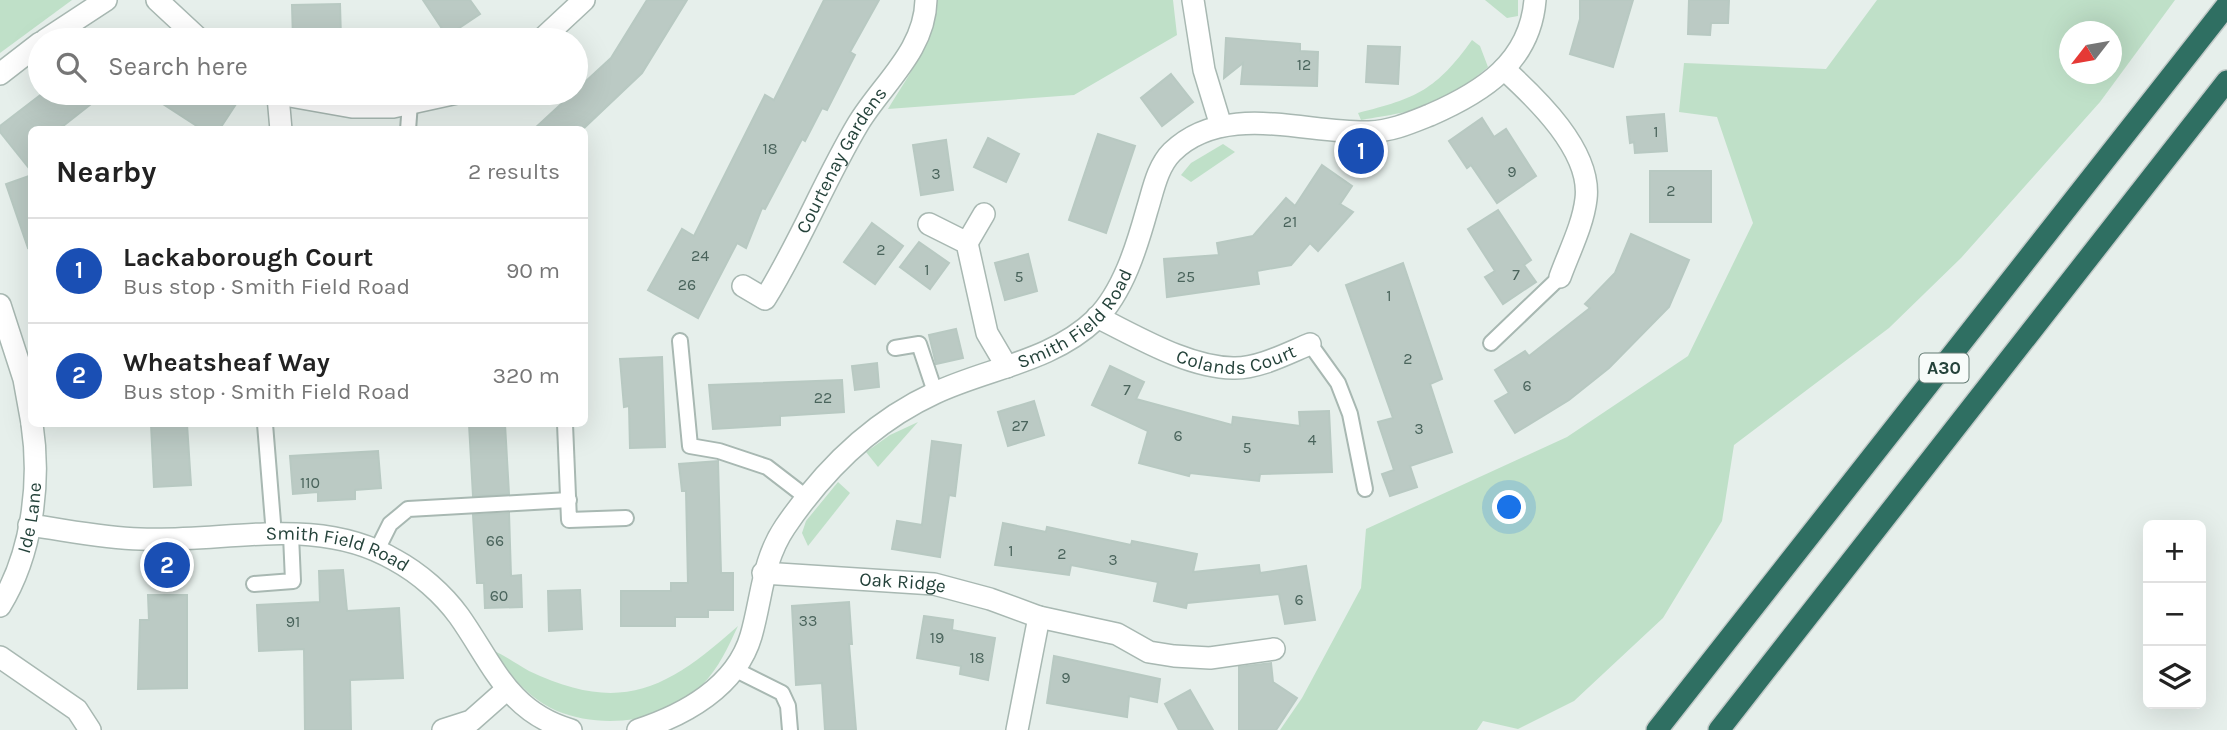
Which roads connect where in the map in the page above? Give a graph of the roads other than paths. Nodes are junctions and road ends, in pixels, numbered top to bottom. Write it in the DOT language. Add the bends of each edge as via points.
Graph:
graph roads {
  1 [pos="106,0"];
  2 [pos="157,0"];
  3 [pos="584,0"];
  4 [pos="926,0"];
  5 [pos="1193,0"];
  6 [pos="1535,0"];
  7 [pos="2227,5"];
  8 [pos="63,28"];
  9 [pos="187,28"];
  10 [pos="554,28"];
  11 [pos="28,52"];
  12 [pos="1504,69"];
  13 [pos="0,74"];
  14 [pos="2227,81"];
  15 [pos="278,105"];
  16 [pos="340,105"];
  17 [pos="381,105"];
  18 [pos="410,105"];
  19 [pos="280,126"];
  20 [pos="408,126"];
  21 [pos="1221,126"];
  22 [pos="984,214"];
  23 [pos="929,224"];
  24 [pos="967,243"];
  25 [pos="1560,277"];
  26 [pos="743,286"];
  27 [pos="0,305"];
  28 [pos="1097,317"];
  29 [pos="680,341"];
  30 [pos="1491,343"];
  31 [pos="1310,344"];
  32 [pos="895,348"];
  33 [pos="1007,367"];
  34 [pos="28,388"];
  35 [pos="935,392"];
  36 [pos="32,427"];
  37 [pos="265,427"];
  38 [pos="565,427"];
  39 [pos="1365,489"];
  40 [pos="806,497"];
  41 [pos="569,500"];
  42 [pos="626,518"];
  43 [pos="29,525"];
  44 [pos="282,535"];
  45 [pos="377,550"];
  46 [pos="763,573"];
  47 [pos="254,584"];
  48 [pos="0,606"];
  49 [pos="1039,617"];
  50 [pos="1273,649"];
  51 [pos="0,657"];
  52 [pos="734,669"];
  53 [pos="506,690"];
  54 [pos="90,730"];
  55 [pos="443,730"];
  56 [pos="571,730"];
  57 [pos="638,730"];
  58 [pos="790,730"];
  59 [pos="1017,730"];
  60 [pos="1657,730"];
  61 [pos="1719,730"];
  1 -- 8 [label="street"];
  2 -- 9 [label="street"];
  3 -- 10 [label="street"];
  4 -- 26 [label="street, Courtenay Gardens" via="911,53 858,124 765,299"];
  5 -- 21 [label="street" via="1204,70"];
  6 -- 12 [label="street, Smith Field Road" via="1520,51"];
  7 -- 60 [label="highway, A30"];
  11 -- 13 [label="street"];
  12 -- 21 [label="street, Smith Field Road" via="1466,98 1395,129"];
  12 -- 25 [label="street" via="1557,124 1581,167 1587,198"];
  14 -- 61 [label="highway, A30"];
  15 -- 19 [label="street"];
  16 -- 17 [label="street"];
  18 -- 20 [label="lane"];
  21 -- 28 [label="street, Smith Field Road" via="1172,152 1160,170 1117,289"];
  22 -- 24 [label="street"];
  23 -- 24 [label="street"];
  24 -- 33 [label="street" via="987,333"];
  25 -- 30 [label="lane"];
  27 -- 34 [label="street, Ide Lane"];
  28 -- 31 [label="street, Colands Court" via="1173,355 1234,368"];
  28 -- 33 [label="street, Smith Field Road" via="1066,342"];
  29 -- 40 [label="lane" via="690,446 767,467"];
  31 -- 39 [label="lane, Colands Court" via="1338,383 1350,414"];
  32 -- 35 [label="lane" via="919,344"];
  33 -- 35 [label="street, Smith Field Road"];
  35 -- 40 [label="street, Smith Field Road" via="852,447"];
  36 -- 43 [label="street, Ide Lane" via="34,483"];
  37 -- 44 [label="lane"];
  38 -- 41 [label="lane"];
  40 -- 46 [label="street, Smith Field Road" via="779,535"];
  41 -- 42 [label="lane" via="569,520"];
  41 -- 45 [label="lane" via="408,509 390,524"];
  43 -- 44 [label="street, Smith Field Road" via="140,539"];
  43 -- 48 [label="street, Ide Lane" via="22,555"];
  44 -- 45 [label="street, Smith Field Road" via="341,538"];
  44 -- 47 [label="lane" via="293,581"];
  45 -- 53 [label="street, Smith Field Road" via="412,570 457,614"];
  46 -- 49 [label="street, Oak Ridge" via="934,584"];
  46 -- 52 [label="street, Smith Field Road" via="750,639"];
  49 -- 50 [label="street, Oak Ridge" via="1117,634 1149,652 1174,656 1210,658"];
  49 -- 59 [label="street"];
  51 -- 54 [label="street" via="76,710"];
  52 -- 57 [label="street, Smith Field Road" via="689,710"];
  52 -- 58 [label="lane" via="782,693"];
  53 -- 55 [label="street" via="471,721"];
  53 -- 56 [label="street, Smith Field Road" via="544,719"];
}
